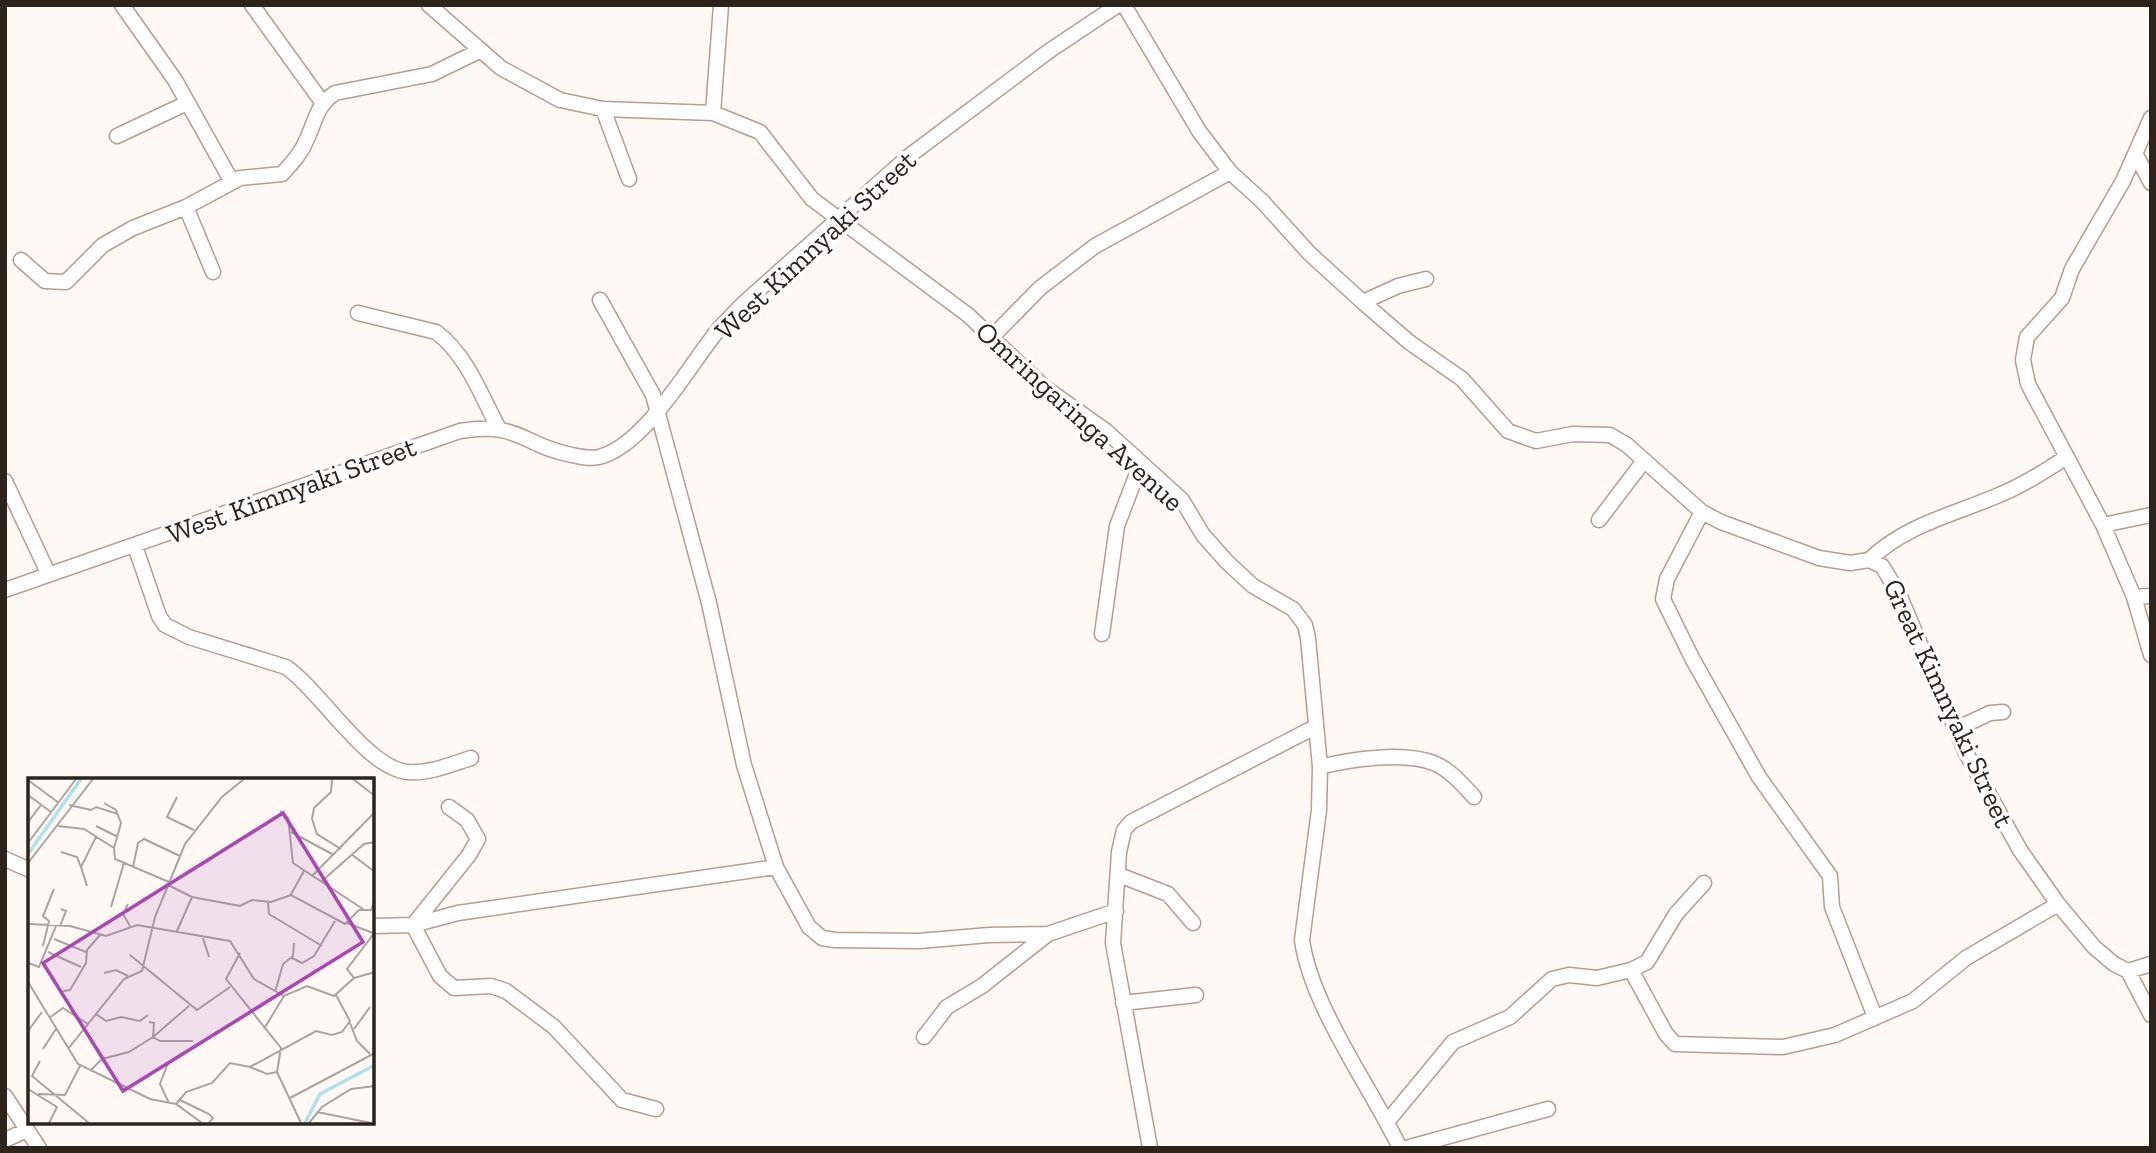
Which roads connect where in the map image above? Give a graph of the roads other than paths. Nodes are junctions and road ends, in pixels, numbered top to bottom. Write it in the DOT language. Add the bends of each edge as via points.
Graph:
graph roads {
  1 [pos="122,5"];
  2 [pos="252,5"];
  3 [pos="429,5"];
  4 [pos="721,5"];
  5 [pos="1118,5"];
  6 [pos="1124,5"];
  7 [pos="479,51"];
  8 [pos="322,102"];
  9 [pos="187,103"];
  10 [pos="603,109"];
  11 [pos="713,113"];
  12 [pos="2151,118"];
  13 [pos="117,136"];
  14 [pos="2136,155"];
  15 [pos="1230,172"];
  16 [pos="629,179"];
  17 [pos="232,182"];
  18 [pos="2151,183"];
  19 [pos="186,207"];
  20 [pos="839,220"];
  21 [pos="21,260"];
  22 [pos="213,272"];
  23 [pos="1426,279"];
  24 [pos="600,300"];
  25 [pos="1363,302"];
  26 [pos="358,313"];
  27 [pos="993,336"];
  28 [pos="658,412"];
  29 [pos="498,427"];
  30 [pos="2066,458"];
  31 [pos="1643,462"];
  32 [pos="1141,463"];
  33 [pos="5,481"];
  34 [pos="1702,512"];
  35 [pos="2151,515"];
  36 [pos="1599,520"];
  37 [pos="2103,525"];
  38 [pos="135,546"];
  39 [pos="1870,560"];
  40 [pos="48,573"];
  41 [pos="5,590"];
  42 [pos="2151,596"];
  43 [pos="2134,597"];
  44 [pos="1102,634"];
  45 [pos="2151,655"];
  46 [pos="2003,712"];
  47 [pos="1315,727"];
  48 [pos="1956,729"];
  49 [pos="471,758"];
  50 [pos="1320,767"];
  51 [pos="1474,797"];
  52 [pos="449,807"];
  53 [pos="5,859"];
  54 [pos="776,867"];
  55 [pos="28,869"];
  56 [pos="1119,875"];
  57 [pos="1704,883"];
  58 [pos="2058,904"];
  59 [pos="1116,911"];
  60 [pos="1194,923"];
  61 [pos="413,925"];
  62 [pos="374,926"];
  63 [pos="1048,934"];
  64 [pos="2151,964"];
  65 [pos="1630,970"];
  66 [pos="2128,971"];
  67 [pos="1196,995"];
  68 [pos="1123,1003"];
  69 [pos="2151,1015"];
  70 [pos="1875,1017"];
  71 [pos="924,1037"];
  72 [pos="5,1096"];
  73 [pos="656,1109"];
  74 [pos="1548,1109"];
  75 [pos="1387,1122"];
  76 [pos="27,1130"];
  77 [pos="5,1140"];
  78 [pos="39,1148"];
  79 [pos="1150,1148"];
  80 [pos="1400,1148"];
  81 [pos="1406,1148"];
  1 -- 9 [label="street"];
  2 -- 8 [label="street"];
  3 -- 7 [label="street, Omringaringa Avenue"];
  4 -- 11 [label="street"];
  5 -- 20 [label="street, West Kimnyaki Street" via="909,156"];
  6 -- 15 [label="street, Great Kimnyaki Street" via="1199,131"];
  7 -- 8 [label="street" via="432,74 348,89"];
  7 -- 10 [label="street, Omringaringa Avenue" via="518,79 560,100"];
  8 -- 17 [label="street" via="307,140 282,174 246,176"];
  9 -- 13 [label="street"];
  9 -- 17 [label="street"];
  10 -- 11 [label="street, Omringaringa Avenue"];
  10 -- 16 [label="street"];
  11 -- 20 [label="street, Omringaringa Avenue" via="760,132 800,186"];
  12 -- 14 [label="street"];
  14 -- 18 [label="street"];
  14 -- 30 [label="street" via="2072,269 2062,298 2031,329 2024,346 2028,384"];
  15 -- 25 [label="street, Great Kimnyaki Street"];
  15 -- 27 [label="street" via="1095,246 1040,288"];
  17 -- 19 [label="street"];
  19 -- 21 [label="street" via="103,245 66,282 45,281"];
  19 -- 22 [label="street"];
  20 -- 27 [label="street, Omringaringa Avenue"];
  20 -- 28 [label="street, West Kimnyaki Street" via="720,328"];
  23 -- 25 [label="street"];
  24 -- 28 [label="street" via="649,383"];
  25 -- 31 [label="street, Great Kimnyaki Street" via="1462,379 1507,431 1536,441 1573,434 1610,435 1627,444"];
  26 -- 29 [label="street" via="436,332 446,339"];
  27 -- 32 [label="street, Omringaringa Avenue" via="1044,387 1095,422"];
  28 -- 29 [label="street, West Kimnyaki Street" via="628,440 599,457 567,455"];
  28 -- 54 [label="street" via="709,603 744,765"];
  29 -- 38 [label="street, West Kimnyaki Street" via="444,436"];
  30 -- 37 [label="street"];
  30 -- 39 [label="street" via="1999,495 1922,524 1885,545"];
  31 -- 34 [label="street, Great Kimnyaki Street"];
  31 -- 36 [label="street"];
  32 -- 44 [label="street" via="1117,526"];
  32 -- 47 [label="street, Omringaringa Avenue" via="1182,500 1203,535 1227,562 1299,616 1308,638"];
  33 -- 40 [label="street"];
  34 -- 39 [label="street, Great Kimnyaki Street" via="1819,558 1850,563"];
  34 -- 70 [label="street" via="1667,579 1663,599 1748,758 1829,876 1832,907"];
  35 -- 37 [label="street"];
  37 -- 43 [label="street"];
  38 -- 40 [label="street, West Kimnyaki Street"];
  38 -- 49 [label="street" via="159,616 175,632 286,667 340,723 394,769 424,771"];
  39 -- 48 [label="street, Great Kimnyaki Street" via="1889,575"];
  40 -- 41 [label="street, West Kimnyaki Street"];
  42 -- 43 [label="street"];
  43 -- 45 [label="street"];
  46 -- 48 [label="street" via="1990,712"];
  47 -- 50 [label="street, Omringaringa Avenue"];
  47 -- 56 [label="street" via="1130,822 1121,839"];
  48 -- 58 [label="street, Great Kimnyaki Street" via="1996,810"];
  50 -- 51 [label="street" via="1366,758 1422,761 1448,771"];
  50 -- 75 [label="street, Omringaringa Avenue" via="1304,955"];
  52 -- 61 [label="street" via="474,827 478,842"];
  53 -- 55 [label="street"];
  54 -- 61 [label="street" via="458,913"];
  54 -- 63 [label="street" via="809,927 822,937 862,942"];
  56 -- 59 [label="street"];
  56 -- 60 [label="street" via="1168,894"];
  57 -- 65 [label="street" via="1676,914 1647,962"];
  58 -- 66 [label="street, Great Kimnyaki Street" via="2094,947"];
  58 -- 70 [label="street" via="1966,958 1913,1001"];
  59 -- 63 [label="street"];
  59 -- 68 [label="street" via="1113,943"];
  61 -- 62 [label="street"];
  61 -- 73 [label="street" via="447,983 463,989 491,986 506,991 554,1027 622,1100"];
  63 -- 71 [label="street" via="947,1007"];
  64 -- 66 [label="street"];
  65 -- 70 [label="street" via="1666,1034 1682,1046 1783,1047 1818,1041"];
  65 -- 75 [label="street" via="1597,978 1569,975 1552,979 1510,1017 1453,1042"];
  66 -- 69 [label="street"];
  67 -- 68 [label="street"];
  68 -- 79 [label="street"];
  72 -- 76 [label="street"];
  74 -- 81 [label="street"];
  75 -- 80 [label="street, Omringaringa Avenue"];
  76 -- 77 [label="street"];
  76 -- 78 [label="street"];
}
